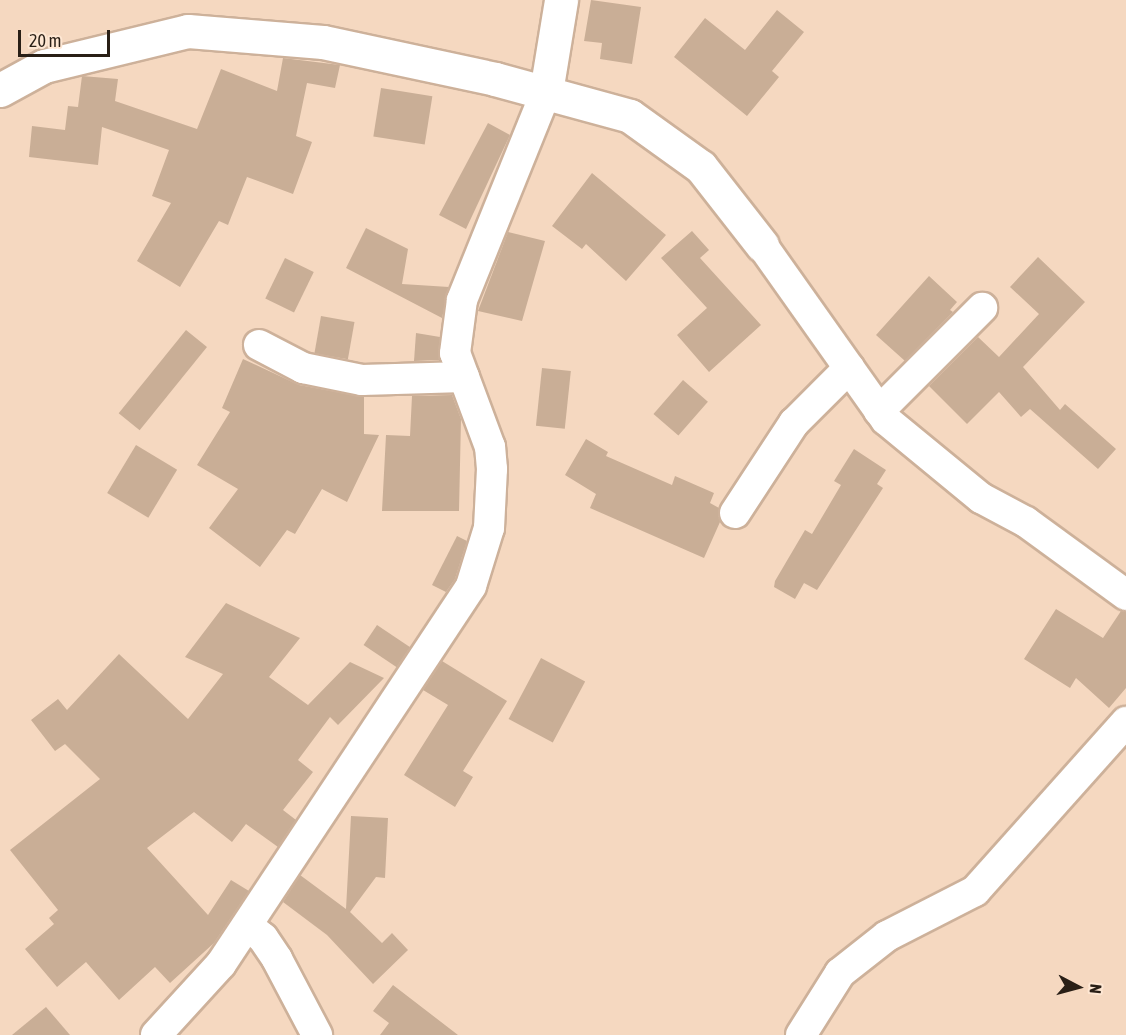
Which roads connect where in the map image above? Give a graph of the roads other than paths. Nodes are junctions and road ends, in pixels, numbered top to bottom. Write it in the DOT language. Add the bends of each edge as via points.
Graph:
graph roads {
  1 [pos="561,0"];
  2 [pos="0,90"];
  3 [pos="546,92"];
  4 [pos="762,245"];
  5 [pos="982,308"];
  6 [pos="259,345"];
  7 [pos="849,368"];
  8 [pos="464,377"];
  9 [pos="879,411"];
  10 [pos="735,513"];
  11 [pos="1126,595"];
  12 [pos="1126,722"];
  13 [pos="248,926"];
  14 [pos="156,1035"];
  15 [pos="317,1035"];
  16 [pos="801,1035"];
  1 -- 3 [label="street"];
  2 -- 3 [label="street" via="44,66 188,31 323,42"];
  3 -- 4 [label="street" via="630,116 701,167"];
  3 -- 8 [label="street" via="462,300 455,353"];
  4 -- 7 [label="street"];
  5 -- 9 [label="street"];
  6 -- 8 [label="street" via="303,368 362,380"];
  7 -- 9 [label="street"];
  7 -- 10 [label="street" via="794,423"];
  8 -- 13 [label="street" via="490,447 492,469 489,528 471,586"];
  9 -- 11 [label="street" via="981,498 1026,522"];
  12 -- 16 [label="street" via="975,891 887,936 840,973"];
  13 -- 14 [label="street" via="181,1012"];
  13 -- 15 [label="street" via="263,938 277,959"];
}
